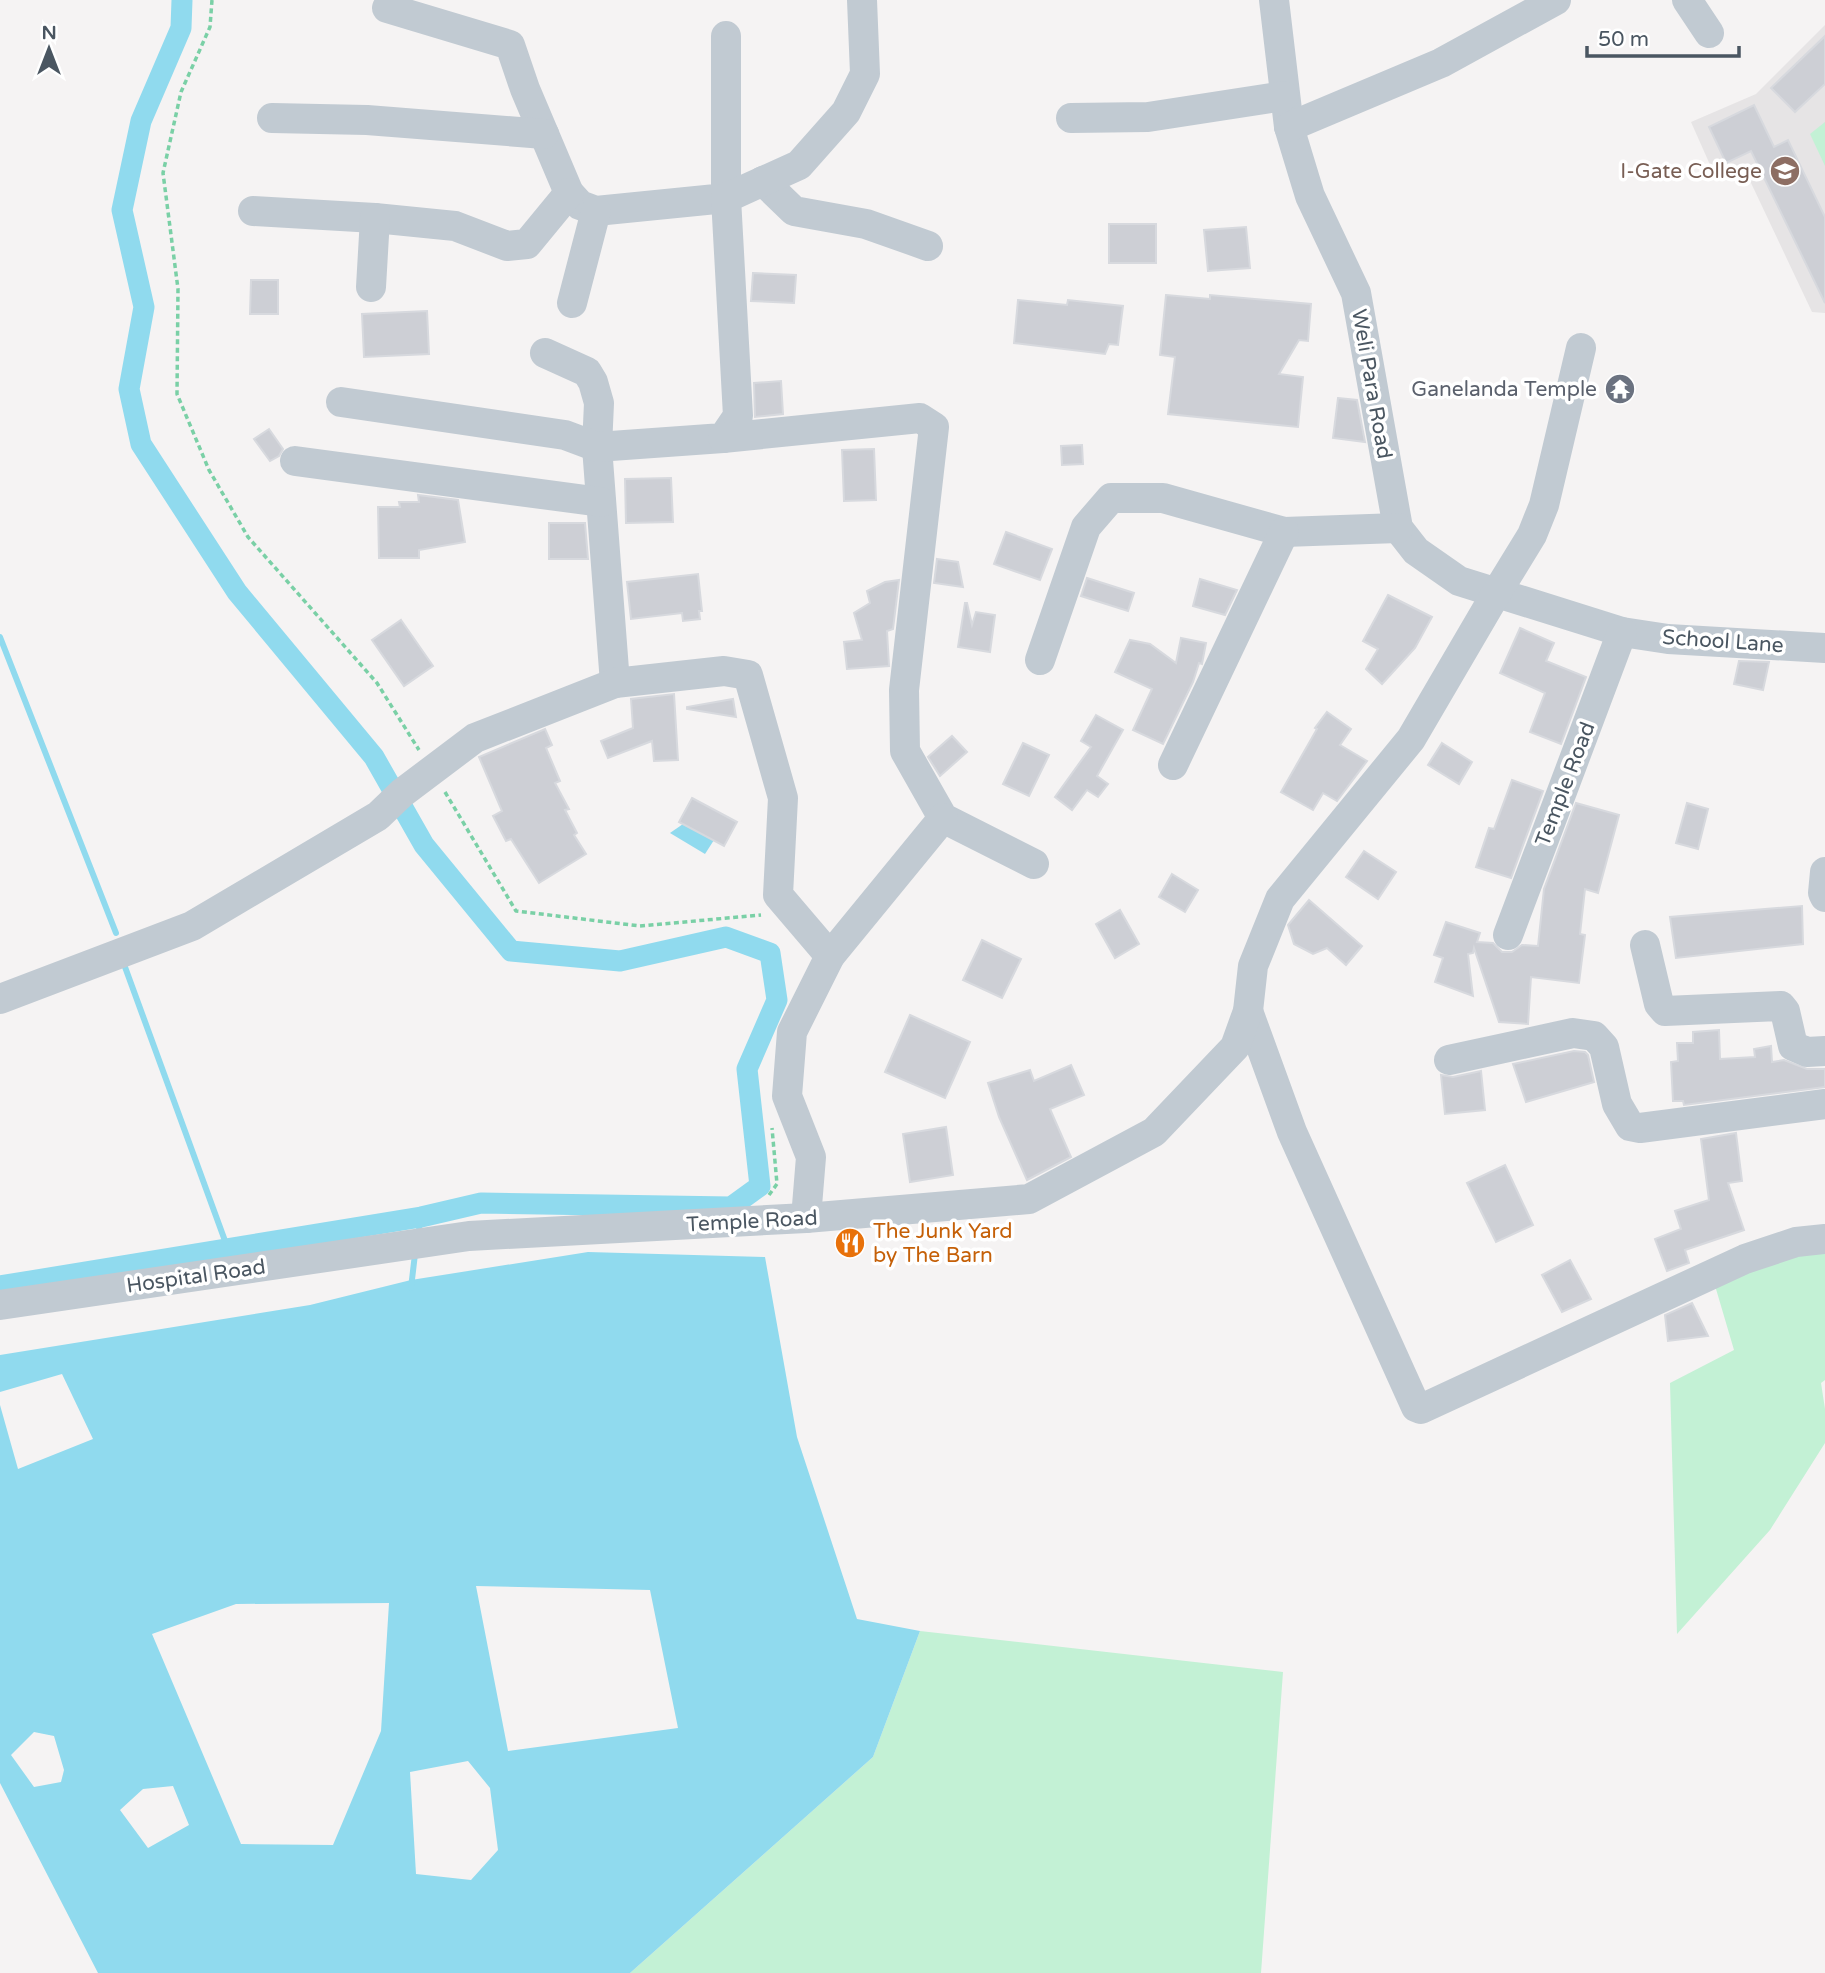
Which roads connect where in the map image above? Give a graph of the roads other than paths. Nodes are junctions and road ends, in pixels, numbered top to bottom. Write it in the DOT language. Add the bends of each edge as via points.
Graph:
graph roads {
  1 [pos="862,0"];
  2 [pos="1273,0"];
  3 [pos="1556,0"];
  4 [pos="1688,0"];
  5 [pos="387,8"];
  6 [pos="1709,33"];
  7 [pos="726,36"];
  8 [pos="1284,96"];
  9 [pos="272,118"];
  10 [pos="1071,118"];
  11 [pos="1290,127"];
  12 [pos="544,134"];
  13 [pos="764,181"];
  14 [pos="569,193"];
  15 [pos="726,198"];
  16 [pos="253,211"];
  17 [pos="596,211"];
  18 [pos="375,218"];
  19 [pos="928,246"];
  20 [pos="371,287"];
  21 [pos="572,303"];
  22 [pos="1581,348"];
  23 [pos="545,353"];
  24 [pos="341,402"];
  25 [pos="723,438"];
  26 [pos="597,447"];
  27 [pos="295,461"];
  28 [pos="601,502"];
  29 [pos="1398,528"];
  30 [pos="1284,532"];
  31 [pos="1497,592"];
  32 [pos="1622,632"];
  33 [pos="1825,648"];
  34 [pos="1040,660"];
  35 [pos="615,683"];
  36 [pos="1173,765"];
  37 [pos="943,818"];
  38 [pos="1034,864"];
  39 [pos="1825,873"];
  40 [pos="1825,897"];
  41 [pos="1508,935"];
  42 [pos="1645,945"];
  43 [pos="830,957"];
  44 [pos="0,999"];
  45 [pos="1248,1011"];
  46 [pos="1825,1051"];
  47 [pos="1450,1060"];
  48 [pos="1825,1104"];
  49 [pos="806,1219"];
  50 [pos="1825,1239"];
  51 [pos="392,1247"];
  52 [pos="0,1305"];
  1 -- 13 [label="street" via="865,74 846,112 799,164"];
  2 -- 8 [label="street, Weli Para Road"];
  3 -- 11 [label="street" via="1441,63"];
  4 -- 6 [label="street"];
  5 -- 12 [label="street" via="510,45"];
  7 -- 15 [label="street"];
  8 -- 10 [label="street" via="1148,117"];
  8 -- 11 [label="street, Weli Para Road"];
  9 -- 12 [label="street" via="367,120"];
  11 -- 29 [label="street, Weli Para Road" via="1310,197 1356,293"];
  12 -- 14 [label="street"];
  13 -- 15 [label="street"];
  13 -- 19 [label="street" via="794,211 866,224"];
  14 -- 17 [label="street" via="580,205"];
  14 -- 18 [label="street" via="527,244 507,246 455,226"];
  15 -- 17 [label="street"];
  15 -- 25 [label="street" via="738,416"];
  16 -- 18 [label="street"];
  17 -- 21 [label="street"];
  18 -- 20 [label="street"];
  22 -- 31 [label="street" via="1544,505 1532,536"];
  23 -- 26 [label="street" via="587,372 593,382 600,403"];
  24 -- 26 [label="street" via="565,435"];
  25 -- 26 [label="street"];
  25 -- 37 [label="street" via="920,418 934,427 904,690 905,751"];
  26 -- 28 [label="street"];
  27 -- 28 [label="street"];
  28 -- 35 [label="street"];
  29 -- 30 [label="street"];
  29 -- 31 [label="street" via="1416,551 1459,580"];
  30 -- 34 [label="street" via="1163,498 1111,498 1086,527"];
  30 -- 36 [label="street"];
  31 -- 32 [label="street"];
  31 -- 45 [label="street" via="1411,739 1280,899 1253,966"];
  32 -- 33 [label="street, School Lane"];
  32 -- 41 [label="street, Temple Road"];
  35 -- 43 [label="street" via="724,671 748,675 783,798 778,895"];
  35 -- 44 [label="street" via="475,738 378,816 192,926"];
  37 -- 38 [label="street"];
  37 -- 43 [label="street"];
  39 -- 40 [label="street"];
  42 -- 46 [label="street" via="1659,1004 1665,1011 1780,1006 1793,1046 1807,1052"];
  43 -- 49 [label="street" via="792,1032 787,1096 811,1157"];
  45 -- 49 [label="street, Temple Road" via="1235,1047 1154,1132 1029,1199"];
  45 -- 50 [label="street" via="1292,1132 1416,1408 1745,1259 1796,1242"];
  47 -- 48 [label="street" via="1573,1033 1594,1036 1604,1047 1617,1104 1630,1126 1640,1128"];
  49 -- 51 [label="street, Temple Road" via="469,1236"];
  51 -- 52 [label="street, Hospital Road"];
}
